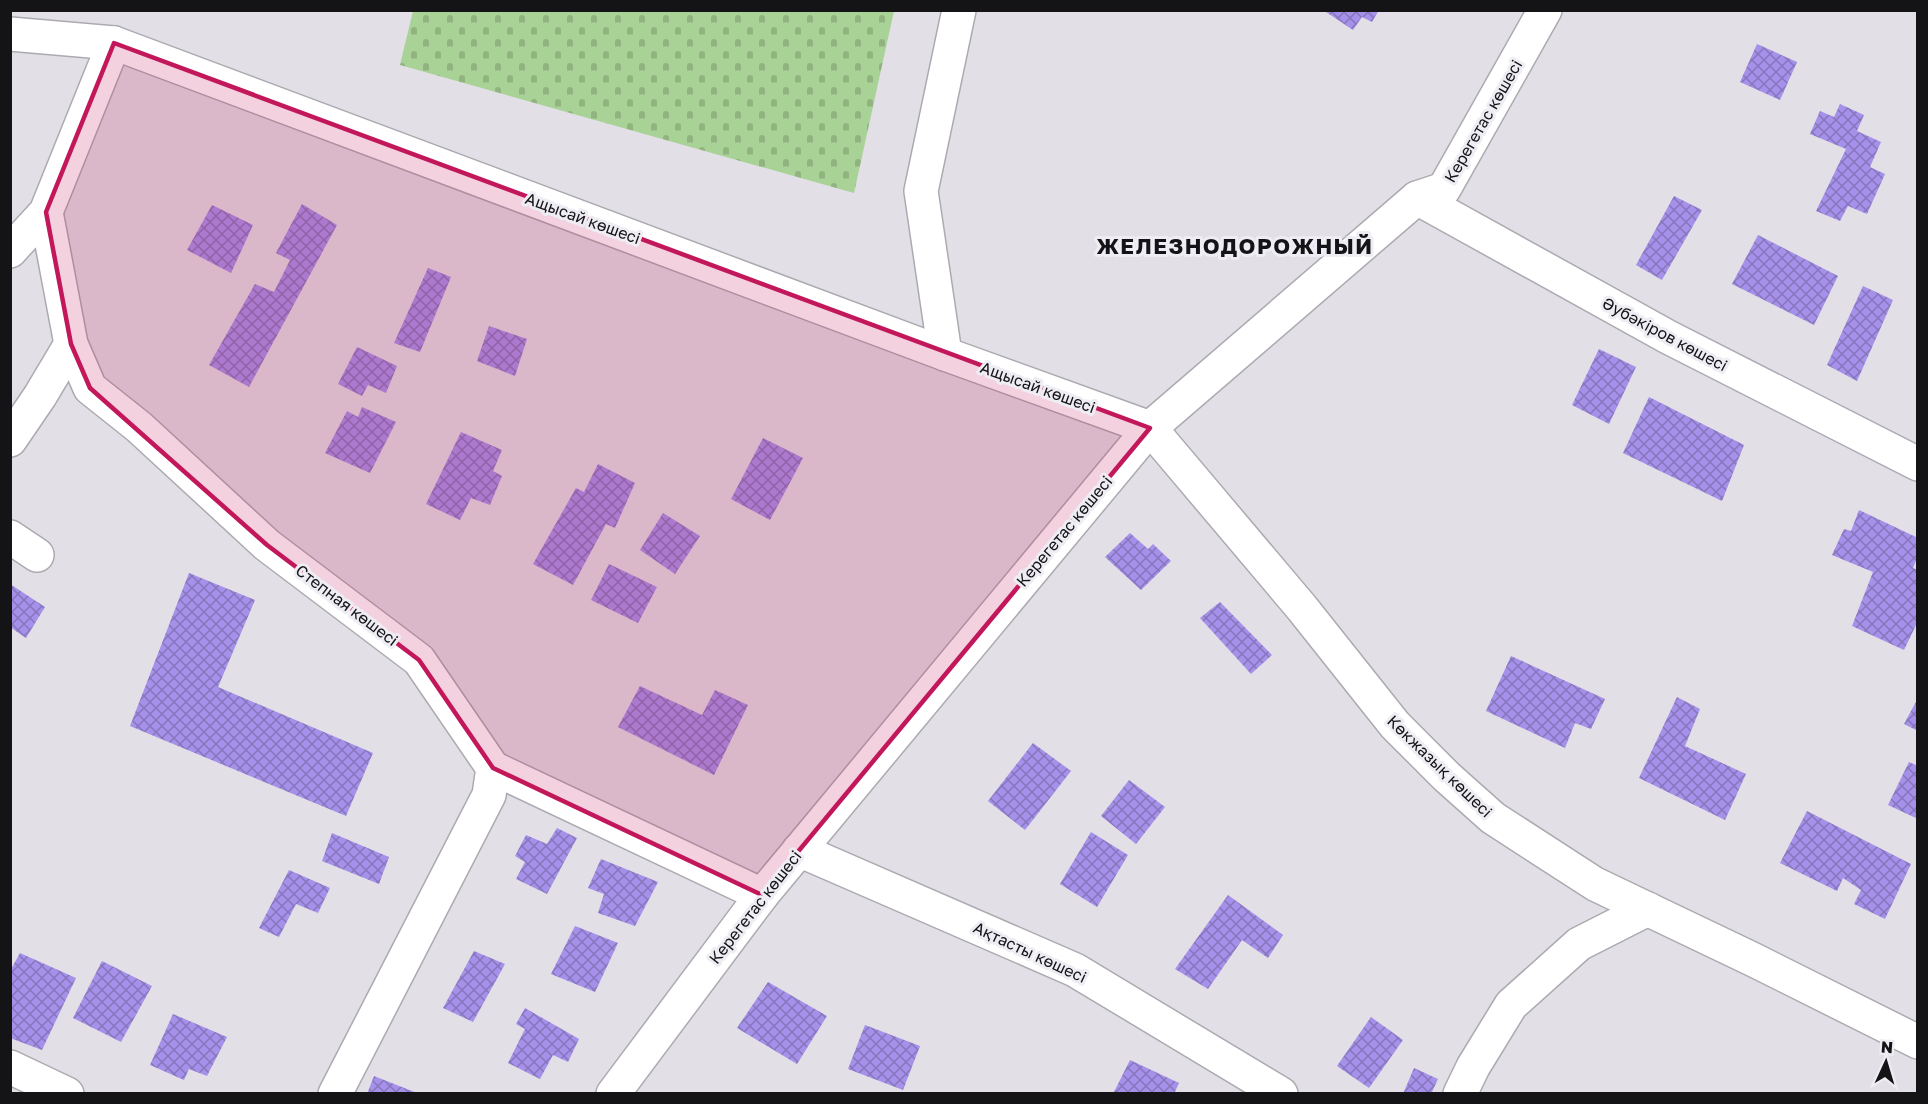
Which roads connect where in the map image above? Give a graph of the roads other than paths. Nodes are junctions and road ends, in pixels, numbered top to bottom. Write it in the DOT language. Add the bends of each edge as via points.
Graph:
graph roads {
  1 [pos="959,10"];
  2 [pos="1545,10"];
  3 [pos="10,34"];
  4 [pos="114,43"];
  5 [pos="1417,198"];
  6 [pos="46,212"];
  7 [pos="10,251"];
  8 [pos="71,344"];
  9 [pos="945,354"];
  10 [pos="1150,428"];
  11 [pos="10,440"];
  12 [pos="1917,464"];
  13 [pos="10,537"];
  14 [pos="37,555"];
  15 [pos="493,768"];
  16 [pos="799,850"];
  17 [pos="762,895"];
  18 [pos="1648,909"];
  19 [pos="1917,1041"];
  20 [pos="10,1067"];
  21 [pos="67,1094"];
  22 [pos="335,1094"];
  23 [pos="613,1094"];
  24 [pos="1281,1094"];
  25 [pos="1460,1094"];
  1 -- 9 [label="street" via="921,191"];
  2 -- 5 [label="street, Керегетас көшесі" via="1444,189"];
  3 -- 4 [label="street, Ащысай көшесі"];
  4 -- 6 [label="street"];
  4 -- 9 [label="street, Ащысай көшесі"];
  5 -- 10 [label="street, Керегетас көшесі"];
  5 -- 12 [label="street, Әубәкіров көшесі" via="1668,337"];
  6 -- 7 [label="street"];
  6 -- 8 [label="street, Степная көшесі"];
  8 -- 11 [label="street"];
  8 -- 15 [label="street, Степная көшесі" via="90,388 139,427 267,545 419,660"];
  9 -- 10 [label="street, Ащысай көшесі"];
  10 -- 16 [label="street, Керегетас көшесі"];
  10 -- 18 [label="street, Көкжазық көшесі" via="1395,725 1447,777 1493,818 1595,884"];
  13 -- 14 [label="street"];
  15 -- 17 [label="street"];
  15 -- 22 [label="street" via="489,795"];
  16 -- 17 [label="street, Керегетас көшесі"];
  16 -- 24 [label="street, Ақтасты көшесі" via="1075,970"];
  17 -- 23 [label="street, Керегетас көшесі"];
  18 -- 19 [label="street, Көкжазық көшесі"];
  18 -- 25 [label="street" via="1579,944 1511,1005"];
  20 -- 21 [label="street"];
}
